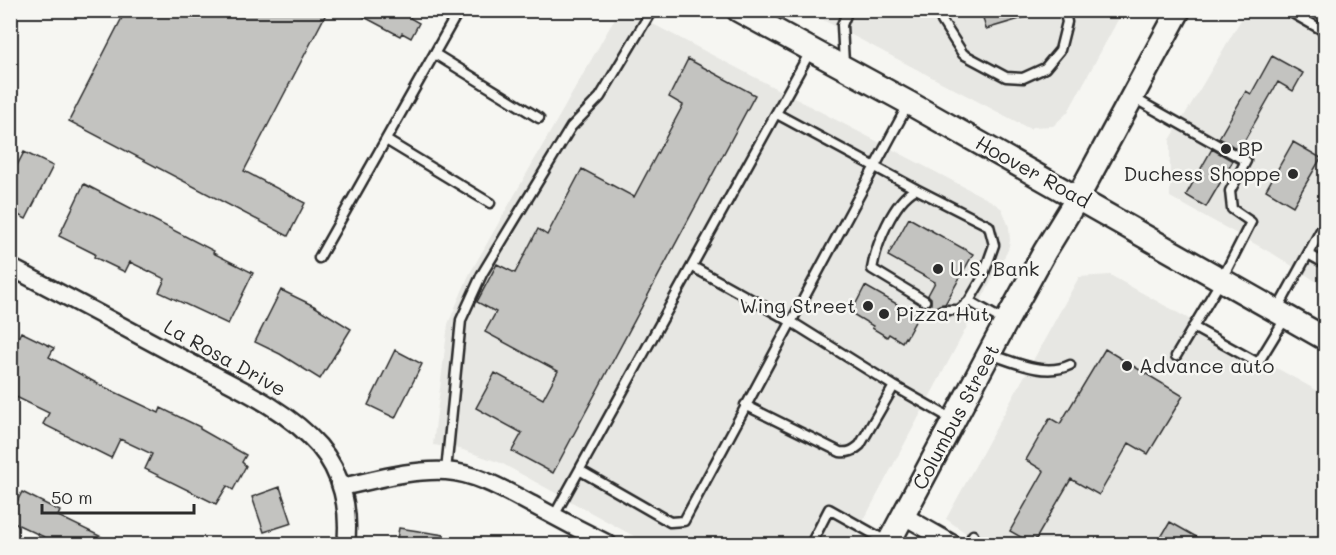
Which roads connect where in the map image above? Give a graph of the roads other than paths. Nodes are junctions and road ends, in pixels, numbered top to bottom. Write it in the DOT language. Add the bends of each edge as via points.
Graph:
graph roads {
  1 [pos="459,10"];
  2 [pos="652,10"];
  3 [pos="738,10"];
  4 [pos="848,10"];
  5 [pos="1064,10"];
  6 [pos="1287,10"];
  7 [pos="1172,18"];
  8 [pos="942,21"];
  9 [pos="1326,32"];
  10 [pos="812,50"];
  11 [pos="435,54"];
  12 [pos="844,67"];
  13 [pos="1132,97"];
  14 [pos="909,103"];
  15 [pos="777,114"];
  16 [pos="539,118"];
  17 [pos="386,140"];
  18 [pos="875,165"];
  19 [pos="916,189"];
  20 [pos="1078,197"];
  21 [pos="490,203"];
  22 [pos="1326,221"];
  23 [pos="1308,254"];
  24 [pos="320,258"];
  25 [pos="1326,264"];
  26 [pos="10,267"];
  27 [pos="693,267"];
  28 [pos="1221,279"];
  29 [pos="925,301"];
  30 [pos="969,301"];
  31 [pos="942,310"];
  32 [pos="1282,314"];
  33 [pos="790,321"];
  34 [pos="1006,322"];
  35 [pos="1193,327"];
  36 [pos="1326,339"];
  37 [pos="989,354"];
  38 [pos="1176,356"];
  39 [pos="1070,365"];
  40 [pos="894,386"];
  41 [pos="745,405"];
  42 [pos="955,421"];
  43 [pos="446,471"];
  44 [pos="581,471"];
  45 [pos="342,487"];
  46 [pos="554,516"];
  47 [pos="904,516"];
  48 [pos="973,535"];
  49 [pos="346,544"];
  50 [pos="608,544"];
  51 [pos="811,544"];
  52 [pos="889,544"];
  53 [pos="953,544"];
  54 [pos="968,544"];
  1 -- 11 [label="lane"];
  2 -- 43 [label="lane" via="600,97 572,127 482,274 461,320"];
  3 -- 10 [label="main road, Hoover Road"];
  4 -- 12 [label="lane" via="842,25"];
  5 -- 8 [label="lane" via="1067,22 1060,50 1045,68 1023,78 1006,77 963,54"];
  6 -- 9 [label="lane"];
  7 -- 13 [label="main road, Columbus Street"];
  10 -- 12 [label="main road, Hoover Road"];
  10 -- 15 [label="lane"];
  11 -- 16 [label="lane"];
  11 -- 17 [label="lane"];
  12 -- 14 [label="main road, Hoover Road"];
  13 -- 20 [label="main road, Columbus Street"];
  13 -- 28 [label="lane" via="1246,161 1230,191 1232,208 1251,222"];
  14 -- 18 [label="lane"];
  14 -- 20 [label="main road, Hoover Road"];
  15 -- 18 [label="lane"];
  15 -- 27 [label="lane"];
  17 -- 21 [label="lane"];
  17 -- 24 [label="lane"];
  18 -- 19 [label="lane"];
  18 -- 33 [label="lane"];
  19 -- 29 [label="lane" via="895,210 875,253 872,269"];
  19 -- 30 [label="lane" via="989,226 994,245"];
  20 -- 28 [label="main road, Hoover Road"];
  20 -- 34 [label="main road, Columbus Street"];
  22 -- 23 [label="lane"];
  23 -- 25 [label="lane"];
  23 -- 32 [label="lane"];
  26 -- 45 [label="street, La Rosa Drive" via="285,415 319,446"];
  27 -- 33 [label="lane"];
  27 -- 44 [label="lane"];
  28 -- 32 [label="main road, Hoover Road"];
  28 -- 35 [label="lane"];
  30 -- 31 [label="lane" via="959,310"];
  30 -- 34 [label="lane"];
  32 -- 35 [label="lane" via="1258,363"];
  32 -- 36 [label="main road, Hoover Road"];
  33 -- 40 [label="lane"];
  33 -- 41 [label="lane"];
  34 -- 37 [label="main road, Columbus Street"];
  35 -- 38 [label="lane"];
  37 -- 39 [label="lane" via="1054,370"];
  37 -- 42 [label="main road, Columbus Street"];
  40 -- 41 [label="lane" via="860,445 848,453"];
  40 -- 42 [label="lane"];
  41 -- 44 [label="lane" via="684,521 670,522"];
  42 -- 47 [label="main road, Columbus Street"];
  43 -- 45 [label="street" via="404,474"];
  43 -- 46 [label="street" via="480,480"];
  44 -- 46 [label="lane"];
  45 -- 49 [label="street, La Rosa Drive" via="348,522"];
  46 -- 50 [label="street"];
  47 -- 52 [label="main road, Columbus Street"];
  47 -- 53 [label="street"];
  48 -- 54 [label="lane"];
  51 -- 52 [label="lane" via="829,509"];
}
